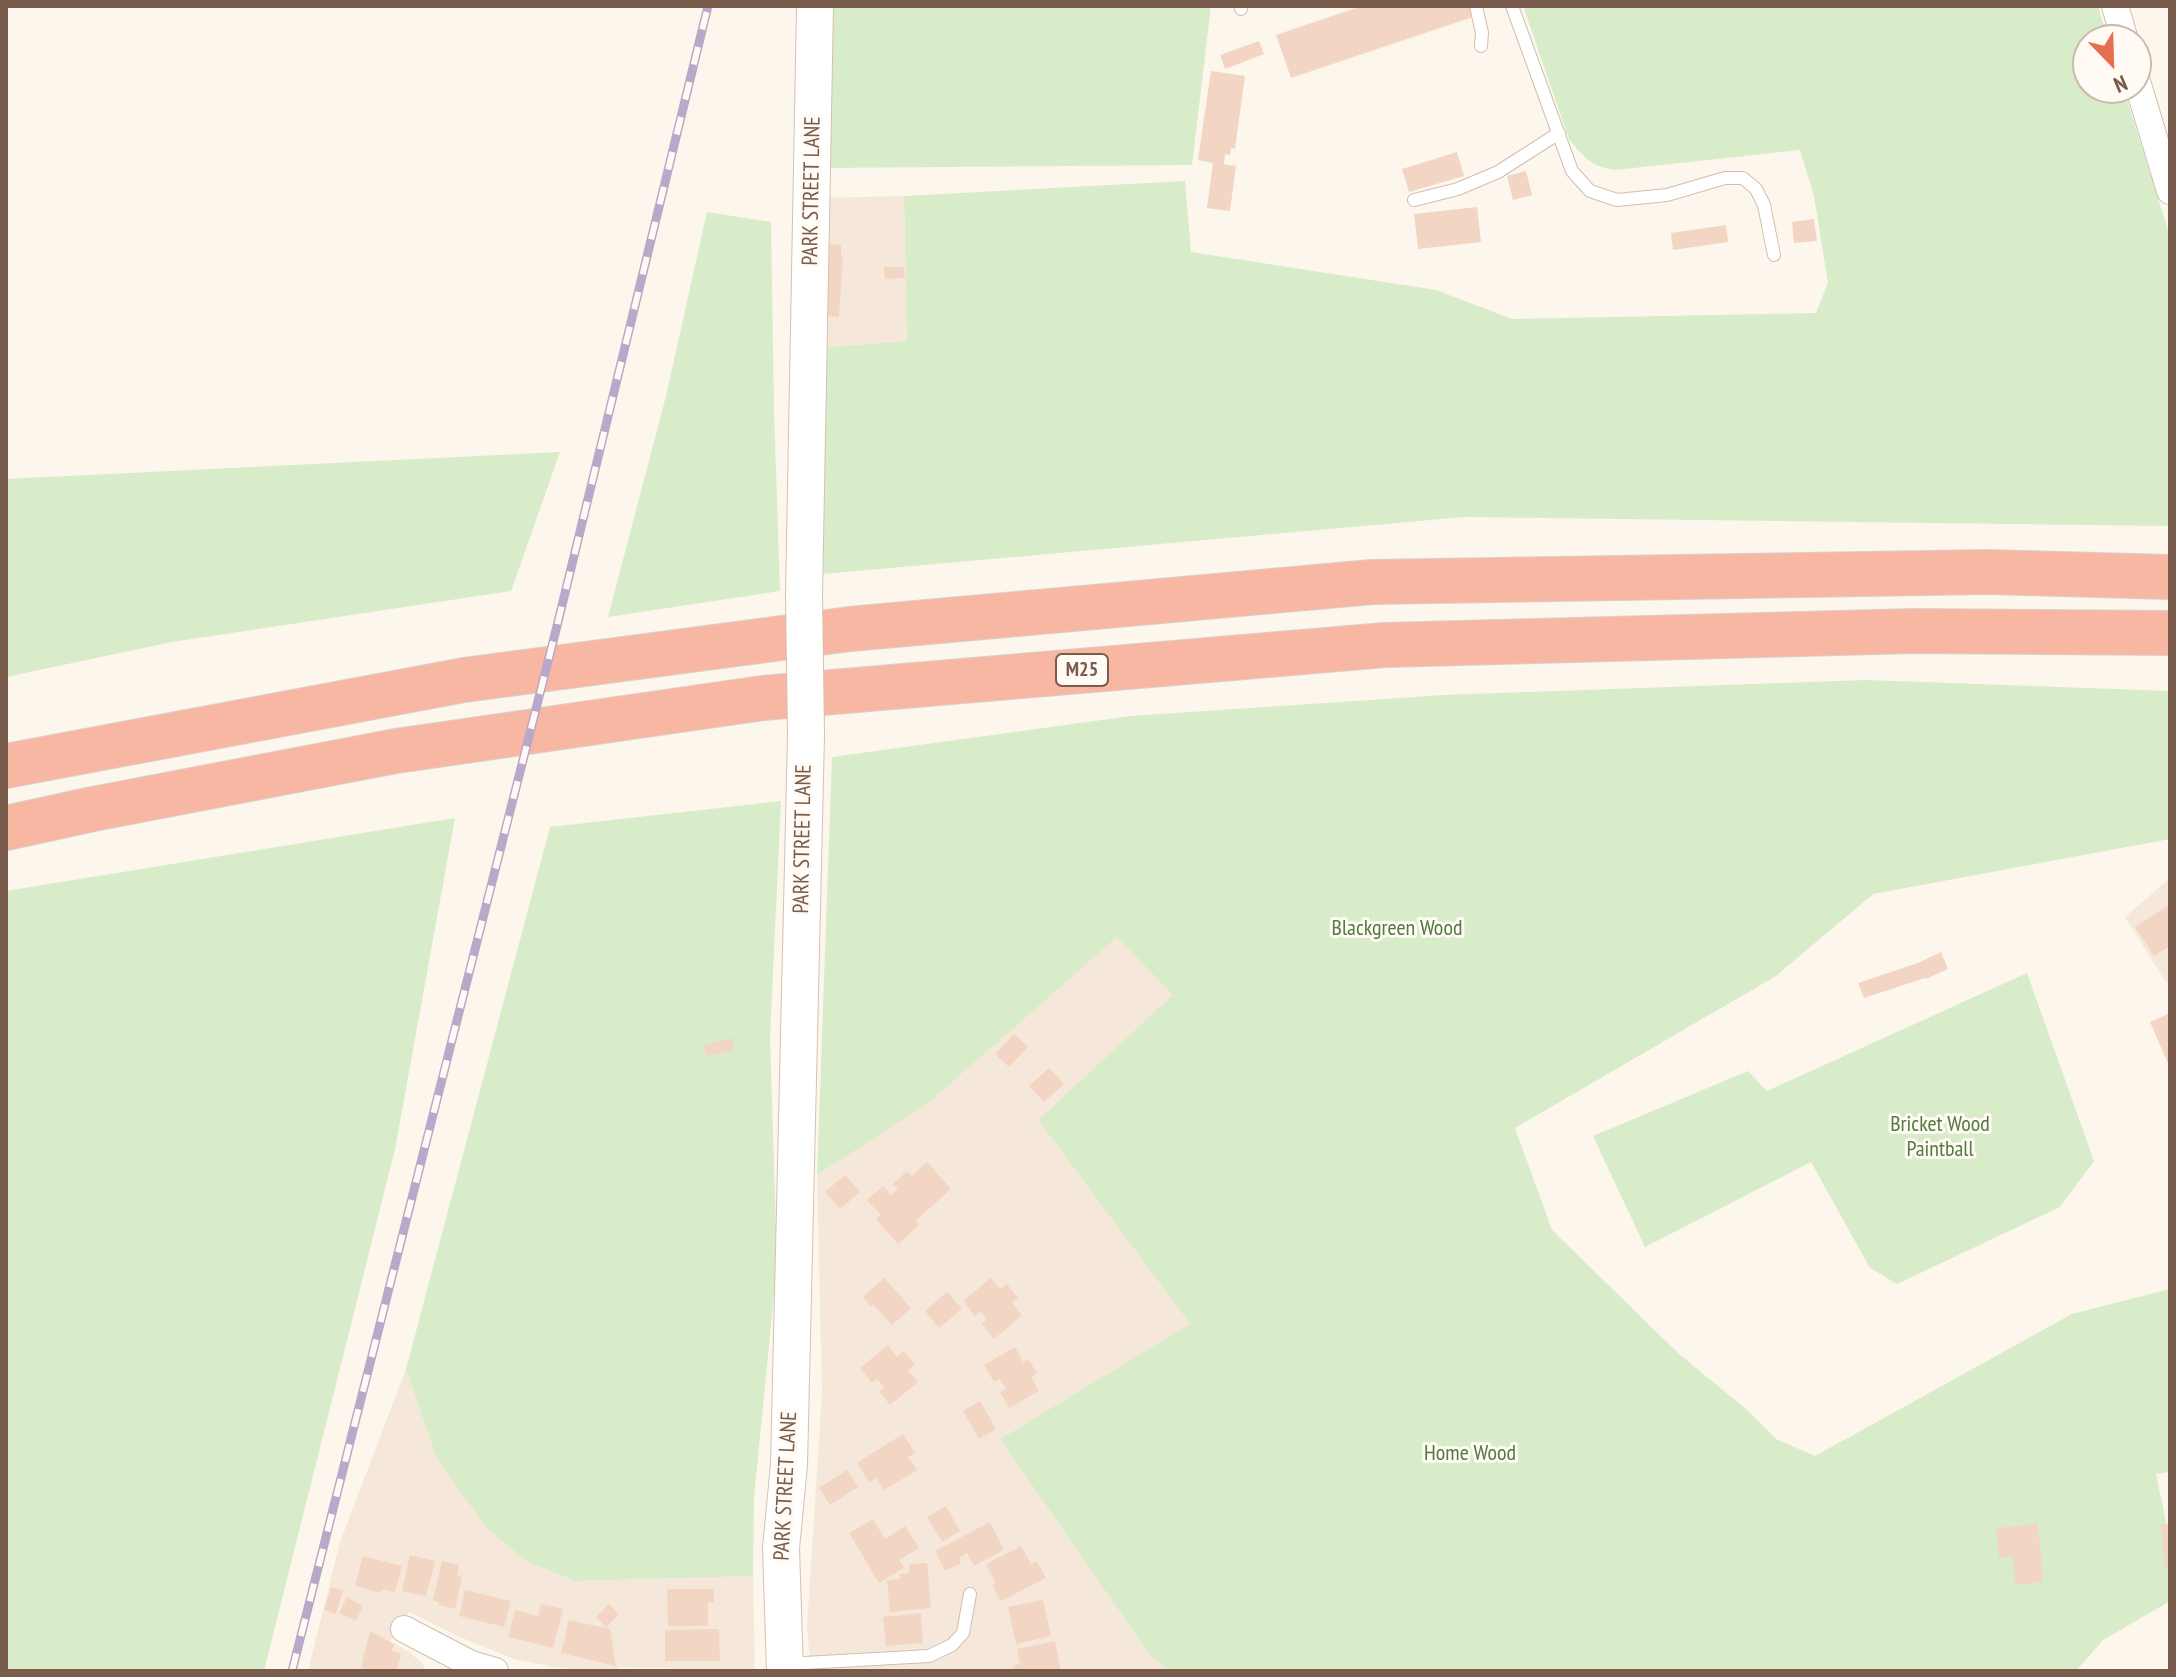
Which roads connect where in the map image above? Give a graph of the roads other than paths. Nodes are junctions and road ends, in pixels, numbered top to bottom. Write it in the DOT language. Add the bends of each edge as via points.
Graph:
graph roads {
  1 [pos="815,6"];
  2 [pos="1476,6"];
  3 [pos="1512,6"];
  4 [pos="1481,46"];
  5 [pos="2144,104"];
  6 [pos="1559,133"];
  7 [pos="2170,191"];
  8 [pos="1414,200"];
  9 [pos="1774,255"];
  10 [pos="2170,577"];
  11 [pos="2170,633"];
  12 [pos="6,766"];
  13 [pos="6,828"];
  14 [pos="970,1594"];
  15 [pos="404,1629"];
  16 [pos="784,1667"];
  17 [pos="478,1669"];
  1 -- 16 [label="street, PARK STREET LANE, bridge" via="806,735 789,1465 781,1548"];
  2 -- 4 [label="lane"];
  3 -- 6 [label="lane"];
  5 -- 7 [label="street"];
  6 -- 8 [label="lane" via="1498,172"];
  6 -- 9 [label="lane" via="1572,171 1590,191 1617,200 1743,178 1764,205"];
  10 -- 12 [label="highway" via="1988,572 1372,582 850,629 464,680"];
  11 -- 13 [label="highway, M25" via="1914,631 1385,645 763,698 396,751"];
  14 -- 16 [label="lane" via="963,1633 929,1656"];
  15 -- 17 [label="street"];
}
